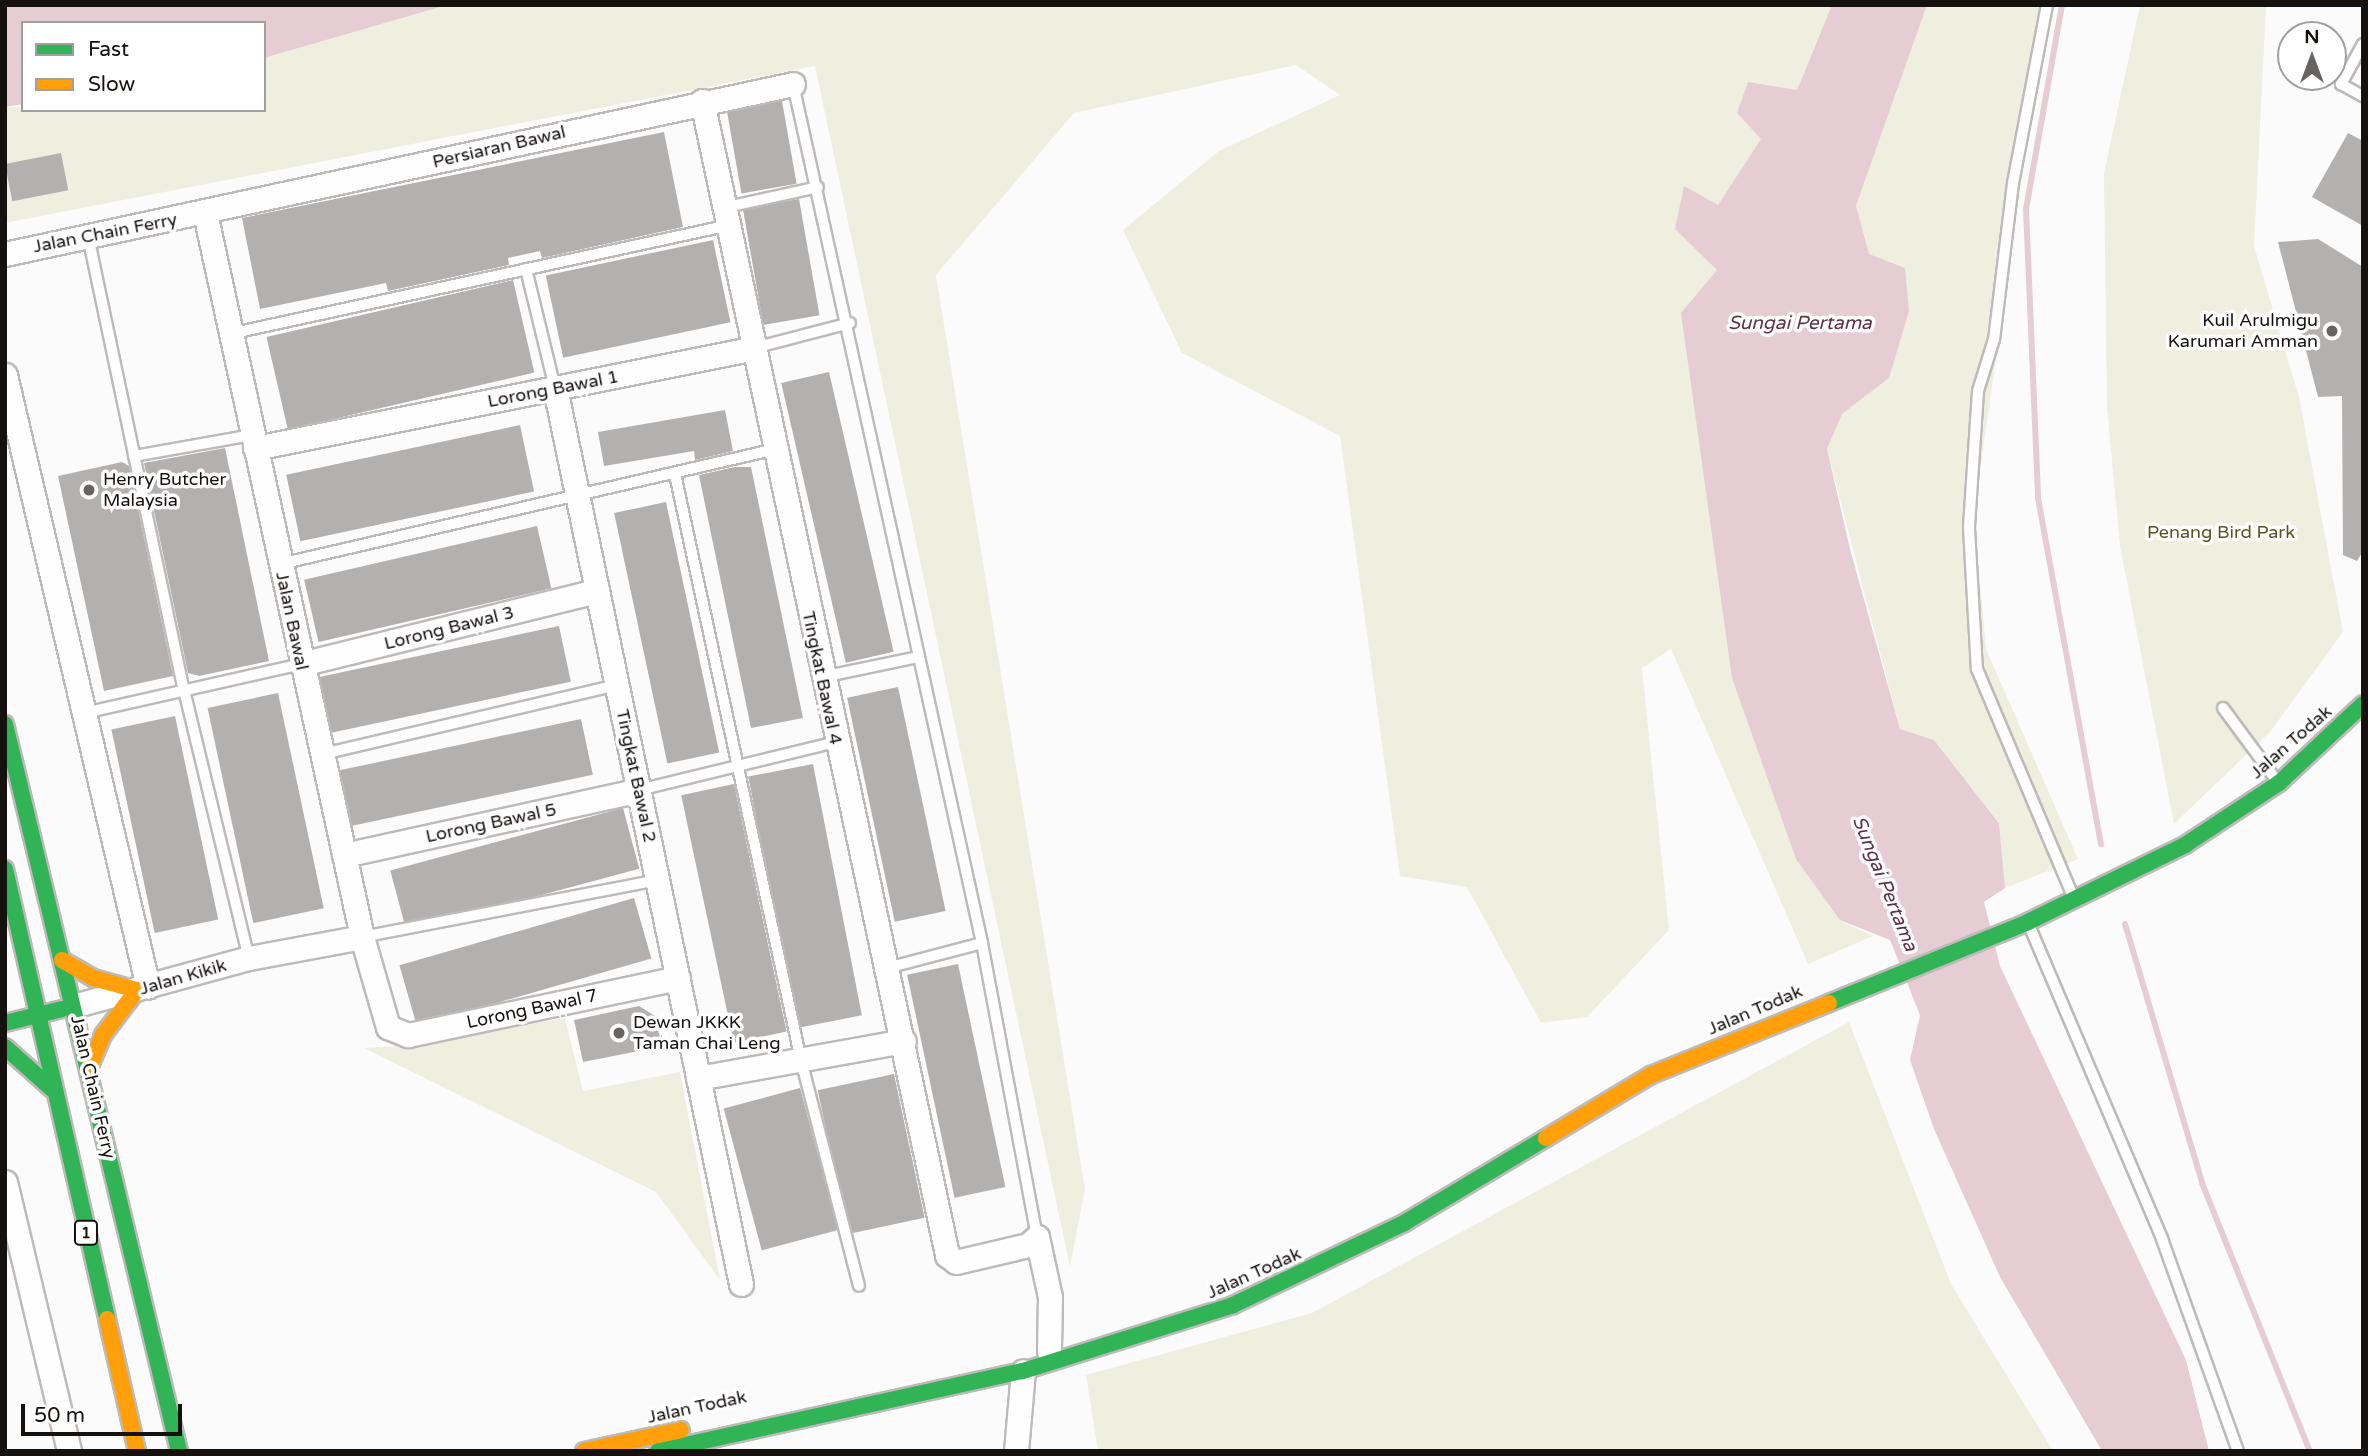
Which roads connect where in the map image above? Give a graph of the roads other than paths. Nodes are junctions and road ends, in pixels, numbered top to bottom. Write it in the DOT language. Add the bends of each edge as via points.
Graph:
graph roads {
  1 [pos="2047,5"];
  2 [pos="2363,44"];
  3 [pos="793,84"];
  4 [pos="2363,96"];
  5 [pos="702,101"];
  6 [pos="818,187"];
  7 [pos="205,213"];
  8 [pos="723,217"];
  9 [pos="87,233"];
  10 [pos="5,254"];
  11 [pos="526,269"];
  12 [pos="850,323"];
  13 [pos="229,334"];
  14 [pos="750,349"];
  15 [pos="5,374"];
  16 [pos="555,388"];
  17 [pos="253,442"];
  18 [pos="772,450"];
  19 [pos="134,456"];
  20 [pos="675,474"];
  21 [pos="577,496"];
  22 [pos="280,564"];
  23 [pos="597,591"];
  24 [pos="919,657"];
  25 [pos="301,664"];
  26 [pos="822,677"];
  27 [pos="617,685"];
  28 [pos="184,690"];
  29 [pos="2363,704"];
  30 [pos="2223,708"];
  31 [pos="84,713"];
  32 [pos="5,724"];
  33 [pos="835,742"];
  34 [pos="323,754"];
  35 [pos="742,766"];
  36 [pos="2279,783"];
  37 [pos="639,790"];
  38 [pos="344,855"];
  39 [pos="5,869"];
  40 [pos="657,880"];
  41 [pos="2075,902"];
  42 [pos="2028,922"];
  43 [pos="362,937"];
  44 [pos="982,943"];
  45 [pos="249,958"];
  46 [pos="62,960"];
  47 [pos="25,968"];
  48 [pos="887,968"];
  49 [pos="678,978"];
  50 [pos="143,988"];
  51 [pos="16,991"];
  52 [pos="73,1006"];
  53 [pos="35,1015"];
  54 [pos="5,1023"];
  55 [pos="388,1027"];
  56 [pos="904,1041"];
  57 [pos="5,1047"];
  58 [pos="801,1060"];
  59 [pos="89,1068"];
  60 [pos="698,1078"];
  61 [pos="53,1091"];
  62 [pos="5,1182"];
  63 [pos="1037,1237"];
  64 [pos="741,1284"];
  65 [pos="859,1286"];
  66 [pos="1148,1335"];
  67 [pos="1049,1351"];
  68 [pos="1023,1371"];
  69 [pos="69,1451"];
  70 [pos="137,1451"];
  71 [pos="179,1451"];
  72 [pos="584,1451"];
  73 [pos="658,1451"];
  74 [pos="1016,1451"];
  75 [pos="2238,1451"];
  1 -- 41 [label="lane" via="2013,183 1994,339 1978,391 1969,528 1977,669"];
  2 -- 4 [label="lane" via="2341,84"];
  3 -- 5 [label="street, Persiaran Bawal"];
  3 -- 6 [label="lane"];
  5 -- 7 [label="street, Persiaran Bawal"];
  5 -- 8 [label="street, Tingkat Bawal 4"];
  6 -- 8 [label="lane"];
  6 -- 12 [label="lane"];
  7 -- 9 [label="street, Jalan Chain Ferry"];
  7 -- 13 [label="street, Jalan Bawal"];
  8 -- 11 [label="lane"];
  8 -- 14 [label="street, Tingkat Bawal 4"];
  9 -- 10 [label="street, Jalan Chain Ferry"];
  9 -- 19 [label="lane"];
  11 -- 13 [label="lane"];
  11 -- 16 [label="lane, Tingkat Bawal 2"];
  12 -- 14 [label="lane, Lorong Bawal 1"];
  12 -- 24 [label="lane"];
  13 -- 17 [label="street, Jalan Bawal"];
  14 -- 16 [label="street, Lorong Bawal 1"];
  14 -- 18 [label="street, Tingkat Bawal 4"];
  15 -- 31 [label="street"];
  16 -- 17 [label="street, Lorong Bawal 1"];
  16 -- 21 [label="street, Tingkat Bawal 2"];
  17 -- 19 [label="lane"];
  17 -- 22 [label="street, Jalan Bawal"];
  18 -- 20 [label="lane"];
  18 -- 26 [label="street, Tingkat Bawal 4"];
  19 -- 28 [label="lane"];
  20 -- 21 [label="lane"];
  20 -- 35 [label="lane"];
  21 -- 22 [label="lane"];
  21 -- 23 [label="street, Tingkat Bawal 2"];
  22 -- 25 [label="street, Jalan Bawal"];
  23 -- 25 [label="street, Lorong Bawal 3"];
  23 -- 27 [label="street, Tingkat Bawal 2"];
  24 -- 26 [label="lane"];
  24 -- 44 [label="lane"];
  25 -- 28 [label="lane"];
  25 -- 34 [label="street, Jalan Bawal"];
  26 -- 33 [label="street, Tingkat Bawal 4"];
  27 -- 34 [label="lane"];
  27 -- 37 [label="street, Tingkat Bawal 2"];
  28 -- 31 [label="lane"];
  28 -- 45 [label="lane"];
  29 -- 36 [label="main road, Jalan Todak"];
  30 -- 36 [label="lane"];
  31 -- 50 [label="street"];
  32 -- 46 [label="main road, Jalan Chain Ferry / 1"];
  33 -- 35 [label="lane"];
  33 -- 48 [label="street, Tingkat Bawal 4"];
  34 -- 38 [label="street, Jalan Bawal"];
  35 -- 37 [label="lane"];
  35 -- 58 [label="lane"];
  36 -- 41 [label="main road, Jalan Todak" via="2185,845"];
  37 -- 38 [label="street, Lorong Bawal 5"];
  37 -- 40 [label="street, Tingkat Bawal 2"];
  38 -- 43 [label="street, Jalan Bawal"];
  39 -- 47 [label="main road, 1"];
  40 -- 43 [label="lane"];
  40 -- 49 [label="street, Tingkat Bawal 2"];
  41 -- 42 [label="main road, Jalan Todak"];
  42 -- 66 [label="main road, Jalan Todak" via="1651,1075 1404,1223 1302,1274"];
  42 -- 75 [label="lane" via="2167,1252"];
  43 -- 45 [label="street, Jalan Kikik"];
  43 -- 55 [label="street, Jalan Bawal"];
  44 -- 48 [label="lane"];
  44 -- 63 [label="lane"];
  45 -- 50 [label="street, Jalan Kikik"];
  46 -- 50 [label="main road" via="93,978"];
  46 -- 52 [label="main road, Jalan Chain Ferry / 1"];
  47 -- 51 [label="main road"];
  47 -- 53 [label="main road, 1"];
  48 -- 56 [label="street, Tingkat Bawal 4"];
  49 -- 55 [label="street, Lorong Bawal 7" via="408,1035"];
  49 -- 60 [label="street, Tingkat Bawal 2"];
  50 -- 52 [label="street, Jalan Kikik"];
  50 -- 59 [label="main road" via="103,1035"];
  52 -- 53 [label="main road, Jalan Kikik"];
  52 -- 59 [label="main road, Jalan Chain Ferry / 1"];
  53 -- 54 [label="main road, Jalan Kikik"];
  53 -- 61 [label="main road, 1"];
  56 -- 58 [label="street"];
  56 -- 63 [label="street, Tingkat Bawal 4" via="947,1255 956,1262 1028,1245"];
  57 -- 61 [label="main road"];
  58 -- 60 [label="street"];
  58 -- 65 [label="lane"];
  59 -- 71 [label="main road, Jalan Chain Ferry / 1"];
  60 -- 64 [label="street, Tingkat Bawal 2"];
  61 -- 70 [label="main road, 1"];
  62 -- 69 [label="street"];
  63 -- 67 [label="street" via="1050,1297"];
  66 -- 67 [label="main road, Jalan Todak"];
  66 -- 68 [label="main road, Jalan Todak"];
  67 -- 72 [label="main road, Jalan Todak"];
  68 -- 73 [label="main road, Jalan Todak"];
  68 -- 74 [label="street"];
}
